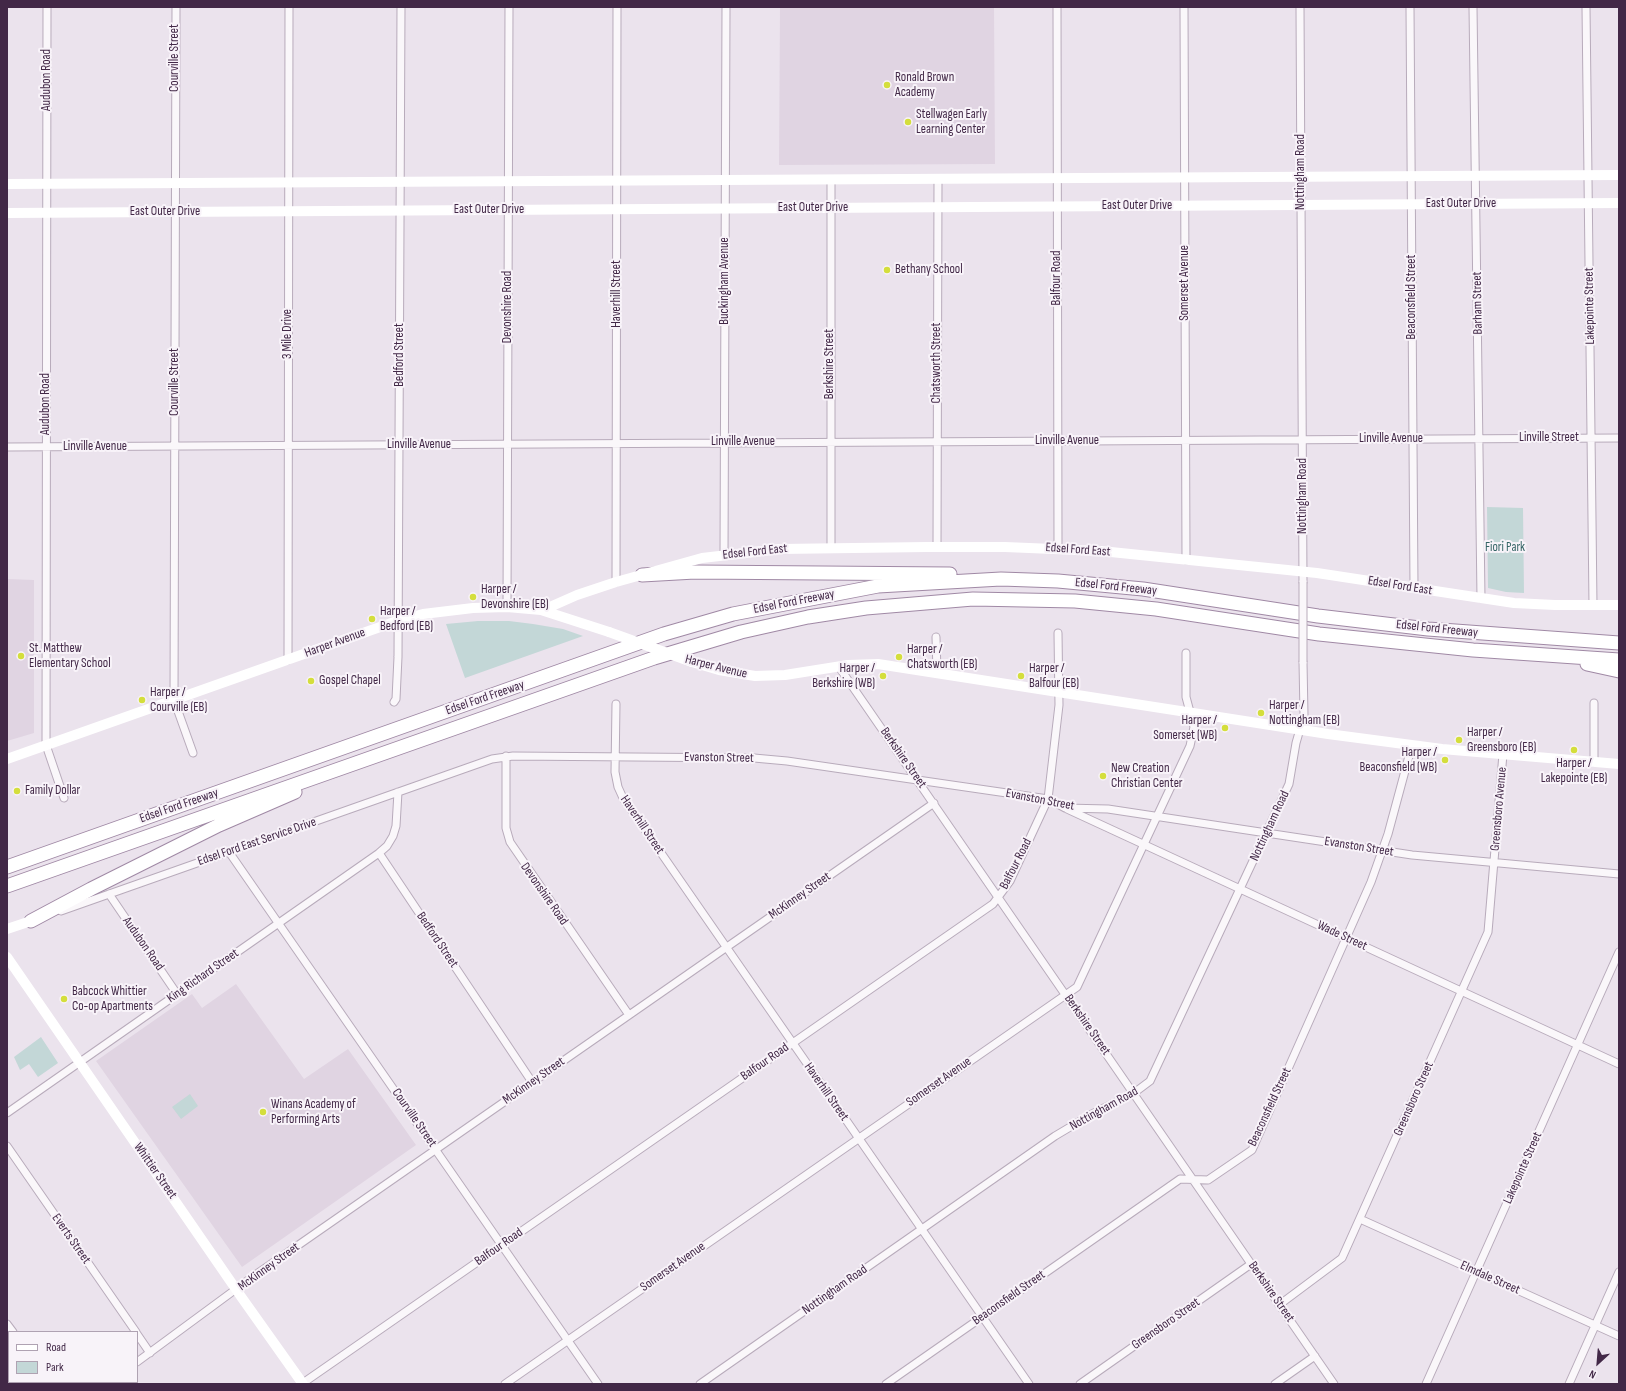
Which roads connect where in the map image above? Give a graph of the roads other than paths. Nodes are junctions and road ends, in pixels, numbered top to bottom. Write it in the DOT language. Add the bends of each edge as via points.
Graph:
graph roads {
  1 [pos="47,7"];
  2 [pos="176,7"];
  3 [pos="289,7"];
  4 [pos="400,7"];
  5 [pos="509,7"];
  6 [pos="617,7"];
  7 [pos="726,7"];
  8 [pos="1057,7"];
  9 [pos="1184,7"];
  10 [pos="1300,7"];
  11 [pos="1410,7"];
  12 [pos="1473,7"];
  13 [pos="1586,7"];
  14 [pos="1619,175"];
  15 [pos="1411,176"];
  16 [pos="1476,176"];
  17 [pos="1588,176"];
  18 [pos="1302,177"];
  19 [pos="1057,178"];
  20 [pos="1184,178"];
  21 [pos="938,179"];
  22 [pos="725,180"];
  23 [pos="831,180"];
  24 [pos="617,181"];
  25 [pos="400,182"];
  26 [pos="509,182"];
  27 [pos="175,183"];
  28 [pos="288,183"];
  29 [pos="7,184"];
  30 [pos="46,184"];
  31 [pos="1589,203"];
  32 [pos="1619,203"];
  33 [pos="1411,204"];
  34 [pos="1477,204"];
  35 [pos="1302,205"];
  36 [pos="1057,206"];
  37 [pos="1184,206"];
  38 [pos="938,207"];
  39 [pos="725,208"];
  40 [pos="830,208"];
  41 [pos="508,209"];
  42 [pos="617,209"];
  43 [pos="400,210"];
  44 [pos="288,211"];
  45 [pos="47,212"];
  46 [pos="175,212"];
  47 [pos="7,213"];
  48 [pos="1591,438"];
  49 [pos="1619,438"];
  50 [pos="1303,439"];
  51 [pos="1413,439"];
  52 [pos="1480,439"];
  53 [pos="1185,440"];
  54 [pos="1057,441"];
  55 [pos="830,442"];
  56 [pos="937,442"];
  57 [pos="616,443"];
  58 [pos="725,443"];
  59 [pos="508,444"];
  60 [pos="399,445"];
  61 [pos="175,446"];
  62 [pos="288,446"];
  63 [pos="7,447"];
  64 [pos="46,447"];
  65 [pos="832,547"];
  66 [pos="937,547"];
  67 [pos="1058,548"];
  68 [pos="724,555"];
  69 [pos="1186,560"];
  70 [pos="642,575"];
  71 [pos="1303,577"];
  72 [pos="1001,579"];
  73 [pos="616,582"];
  74 [pos="1414,588"];
  75 [pos="1481,598"];
  76 [pos="1593,605"];
  77 [pos="1619,605"];
  78 [pos="508,607"];
  79 [pos="543,610"];
  80 [pos="397,621"];
  81 [pos="1058,633"];
  82 [pos="936,637"];
  83 [pos="1615,642"];
  84 [pos="1186,653"];
  85 [pos="1554,657"];
  86 [pos="288,660"];
  87 [pos="1619,660"];
  88 [pos="839,666"];
  89 [pos="1619,671"];
  90 [pos="936,673"];
  91 [pos="1058,692"];
  92 [pos="174,700"];
  93 [pos="394,702"];
  94 [pos="1594,703"];
  95 [pos="616,704"];
  96 [pos="1191,712"];
  97 [pos="1301,730"];
  98 [pos="46,745"];
  99 [pos="1412,745"];
  100 [pos="193,754"];
  101 [pos="1503,754"];
  102 [pos="506,756"];
  103 [pos="615,757"];
  104 [pos="7,759"];
  105 [pos="1594,762"];
  106 [pos="1619,764"];
  107 [pos="918,780"];
  108 [pos="302,782"];
  109 [pos="398,792"];
  110 [pos="64,798"];
  111 [pos="1048,799"];
  112 [pos="934,803"];
  113 [pos="1065,808"];
  114 [pos="1157,816"];
  115 [pos="1266,833"];
  116 [pos="1144,845"];
  117 [pos="1382,850"];
  118 [pos="229,852"];
  119 [pos="379,853"];
  120 [pos="1494,863"];
  121 [pos="7,867"];
  122 [pos="1619,874"];
  123 [pos="7,886"];
  124 [pos="1240,890"];
  125 [pos="109,894"];
  126 [pos="999,897"];
  127 [pos="31,921"];
  128 [pos="278,923"];
  129 [pos="7,929"];
  130 [pos="1346,938"];
  131 [pos="726,948"];
  132 [pos="1619,952"];
  133 [pos="7,958"];
  134 [pos="1462,992"];
  135 [pos="177,994"];
  136 [pos="1066,994"];
  137 [pos="629,1015"];
  138 [pos="792,1043"];
  139 [pos="1577,1045"];
  140 [pos="80,1062"];
  141 [pos="1619,1064"];
  142 [pos="532,1082"];
  143 [pos="1134,1093"];
  144 [pos="7,1113"];
  145 [pos="858,1138"];
  146 [pos="7,1146"];
  147 [pos="436,1150"];
  148 [pos="1195,1180"];
  149 [pos="1360,1218"];
  150 [pos="922,1230"];
  151 [pos="502,1245"];
  152 [pos="1251,1264"];
  153 [pos="1476,1272"];
  154 [pos="1619,1272"];
  155 [pos="237,1290"];
  156 [pos="1279,1305"];
  157 [pos="982,1317"];
  158 [pos="1595,1326"];
  159 [pos="135,1331"];
  160 [pos="138,1336"];
  161 [pos="1619,1336"];
  162 [pos="568,1340"];
  163 [pos="150,1353"];
  164 [pos="1315,1356"];
  165 [pos="138,1361"];
  166 [pos="303,1384"];
  167 [pos="505,1384"];
  168 [pos="598,1384"];
  169 [pos="700,1384"];
  170 [pos="886,1384"];
  171 [pos="1029,1384"];
  172 [pos="1080,1384"];
  173 [pos="1275,1384"];
  174 [pos="1334,1384"];
  175 [pos="1426,1384"];
  176 [pos="1569,1384"];
  1 -- 30 [label="street, Audubon Road"];
  2 -- 27 [label="street, Courville Street"];
  3 -- 28 [label="street, 3 Mile Drive"];
  4 -- 25 [label="street, Bedford Street"];
  5 -- 26 [label="street, Devonshire Road"];
  6 -- 24 [label="street, Haverhill Street"];
  7 -- 22 [label="street, Buckingham Avenue"];
  8 -- 19 [label="street, Balfour Road"];
  9 -- 20 [label="street, Somerset Avenue"];
  10 -- 18 [label="street, Nottingham Road"];
  11 -- 15 [label="street, Beaconsfield Street"];
  12 -- 16 [label="street, Barham Street"];
  13 -- 17 [label="street, Lakepointe Street"];
  14 -- 17 [label="street"];
  15 -- 16 [label="street"];
  15 -- 18 [label="street"];
  15 -- 33 [label="street, Beaconsfield Street"];
  16 -- 17 [label="street"];
  16 -- 34 [label="street, Barham Street"];
  17 -- 31 [label="street, Lakepointe Street"];
  18 -- 20 [label="street"];
  18 -- 35 [label="street, Nottingham Road"];
  19 -- 20 [label="street"];
  19 -- 21 [label="street"];
  19 -- 36 [label="street, Balfour Road"];
  20 -- 37 [label="street, Somerset Avenue"];
  21 -- 23 [label="street"];
  21 -- 38 [label="street, Chatsworth Street"];
  22 -- 23 [label="street"];
  22 -- 24 [label="street"];
  22 -- 39 [label="street, Buckingham Avenue"];
  23 -- 40 [label="street, Berkshire Street"];
  24 -- 26 [label="street"];
  24 -- 42 [label="street, Haverhill Street"];
  25 -- 26 [label="street"];
  25 -- 28 [label="street"];
  25 -- 43 [label="street, Bedford Street"];
  26 -- 41 [label="street, Devonshire Road"];
  27 -- 28 [label="street"];
  27 -- 30 [label="street"];
  27 -- 46 [label="street, Courville Street"];
  28 -- 44 [label="street, 3 Mile Drive"];
  29 -- 30 [label="street"];
  30 -- 45 [label="street, Audubon Road"];
  31 -- 32 [label="street, East Outer Drive"];
  31 -- 34 [label="street, East Outer Drive"];
  31 -- 48 [label="street, Lakepointe Street"];
  33 -- 34 [label="street, East Outer Drive"];
  33 -- 35 [label="street, East Outer Drive"];
  33 -- 51 [label="street, Beaconsfield Street"];
  34 -- 52 [label="street, Barham Street"];
  35 -- 37 [label="street, East Outer Drive"];
  35 -- 50 [label="street, Nottingham Road"];
  36 -- 37 [label="street, East Outer Drive"];
  36 -- 38 [label="street, East Outer Drive"];
  36 -- 54 [label="street, Balfour Road"];
  37 -- 53 [label="street, Somerset Avenue"];
  38 -- 40 [label="street, East Outer Drive"];
  38 -- 56 [label="street, Chatsworth Street"];
  39 -- 40 [label="street, East Outer Drive"];
  39 -- 42 [label="street, East Outer Drive"];
  39 -- 58 [label="street, Buckingham Avenue"];
  40 -- 55 [label="street, Berkshire Street"];
  41 -- 42 [label="street, East Outer Drive"];
  41 -- 43 [label="street, East Outer Drive"];
  41 -- 59 [label="street, Devonshire Road"];
  42 -- 57 [label="street, Haverhill Street"];
  43 -- 44 [label="street, East Outer Drive"];
  43 -- 60 [label="street, Bedford Street"];
  44 -- 46 [label="street, East Outer Drive"];
  44 -- 62 [label="street, 3 Mile Drive"];
  45 -- 46 [label="street, East Outer Drive"];
  45 -- 47 [label="street, East Outer Drive"];
  45 -- 64 [label="street, Audubon Road"];
  46 -- 61 [label="street, Courville Street"];
  48 -- 49 [label="street, Linville Street"];
  48 -- 52 [label="street, Linville Street"];
  48 -- 76 [label="street, Lakepointe Street"];
  50 -- 51 [label="street, Linville Avenue"];
  50 -- 53 [label="street, Linville Avenue"];
  50 -- 71 [label="street, Nottingham Road"];
  51 -- 52 [label="street, Linville Avenue"];
  51 -- 74 [label="street, Beaconsfield Street"];
  52 -- 75 [label="street, Barham Street"];
  53 -- 54 [label="street, Linville Avenue"];
  53 -- 69 [label="street, Somerset Avenue"];
  54 -- 56 [label="street, Linville Avenue"];
  54 -- 67 [label="street, Balfour Road"];
  55 -- 56 [label="street, Linville Avenue"];
  55 -- 58 [label="street, Linville Avenue"];
  55 -- 65 [label="street, Berkshire Street"];
  56 -- 66 [label="street, Chatsworth Street"];
  57 -- 58 [label="street, Linville Avenue"];
  57 -- 59 [label="street, Linville Avenue"];
  57 -- 73 [label="street, Haverhill Street"];
  58 -- 68 [label="street, Buckingham Avenue"];
  59 -- 60 [label="street, Linville Avenue"];
  59 -- 78 [label="street, Devonshire Road"];
  60 -- 62 [label="street, Linville Avenue"];
  60 -- 80 [label="street, Bedford Street"];
  61 -- 62 [label="street, Linville Avenue"];
  61 -- 64 [label="street, Linville Avenue"];
  61 -- 92 [label="street, Courville Street"];
  62 -- 86 [label="street, 3 Mile Drive"];
  63 -- 64 [label="street, Linville Avenue"];
  64 -- 98 [label="street, Audubon Road"];
  65 -- 66 [label="street, Edsel Ford East"];
  65 -- 68 [label="street, Edsel Ford East"];
  66 -- 67 [label="street, Edsel Ford East"];
  67 -- 69 [label="street, Edsel Ford East"];
  68 -- 70 [label="street, Edsel Ford East" via="702,558"];
  69 -- 71 [label="street, Edsel Ford East"];
  70 -- 72 [label="highway" via="694,572 848,572 953,574"];
  70 -- 73 [label="street, Edsel Ford East"];
  71 -- 74 [label="street, Edsel Ford East"];
  71 -- 97 [label="street, Nottingham Road, bridge" via="1304,715"];
  72 -- 83 [label="highway, Edsel Ford Freeway" via="1058,581 1143,589 1318,616 1428,629"];
  72 -- 121 [label="highway, Edsel Ford Freeway" via="878,586 733,614 658,637"];
  73 -- 79 [label="street, Edsel Ford East"];
  74 -- 75 [label="street, Edsel Ford East"];
  75 -- 76 [label="street, Edsel Ford East" via="1536,605"];
  76 -- 77 [label="street, Edsel Ford East"];
  78 -- 79 [label="street, Harper Avenue"];
  78 -- 80 [label="street, Harper Avenue" via="452,609"];
  79 -- 88 [label="street, Harper Avenue, bridge" via="719,670 755,676 785,676"];
  80 -- 86 [label="street, Harper Avenue"];
  80 -- 93 [label="street, Bedford Street" via="397,695"];
  81 -- 91 [label="street, Balfour Road"];
  82 -- 90 [label="street"];
  84 -- 96 [label="street, Somerset Avenue" via="1186,697"];
  85 -- 87 [label="highway, Edsel Ford Freeway"];
  85 -- 89 [label="highway"];
  85 -- 108 [label="highway, Edsel Ford Freeway" via="1319,634 1156,609 1075,601 981,599 892,605 786,622 741,632 660,656"];
  86 -- 92 [label="street, Harper Avenue"];
  88 -- 90 [label="street, Harper Avenue" via="878,664"];
  88 -- 107 [label="street, Berkshire Street"];
  90 -- 91 [label="street, Harper Avenue"];
  91 -- 96 [label="street, Harper Avenue"];
  91 -- 111 [label="street, Balfour Road" via="1059,705"];
  92 -- 98 [label="street, Harper Avenue"];
  92 -- 100 [label="street, Courville Street"];
  94 -- 105 [label="street"];
  95 -- 103 [label="street, Haverhill Street"];
  96 -- 97 [label="street, Harper Avenue"];
  96 -- 114 [label="street, Somerset Avenue" via="1194,727 1190,746"];
  97 -- 99 [label="street, Harper Avenue"];
  97 -- 115 [label="street, Nottingham Road" via="1296,743 1289,784"];
  98 -- 104 [label="street, Harper Avenue"];
  98 -- 110 [label="street, Audubon Road"];
  99 -- 101 [label="street, Harper Avenue"];
  99 -- 117 [label="street, Beaconsfield Street"];
  101 -- 105 [label="street, Harper Avenue"];
  101 -- 120 [label="street, Greensboro Avenue"];
  102 -- 103 [label="street, Evanston Street"];
  102 -- 109 [label="street, Edsel Ford East Service Drive"];
  102 -- 137 [label="street, Devonshire Road" via="506,822 510,842"];
  103 -- 107 [label="street, Evanston Street" via="754,758"];
  103 -- 131 [label="street, Haverhill Street" via="616,780 623,798"];
  105 -- 106 [label="street, Harper Avenue"];
  107 -- 111 [label="street, Evanston Street"];
  107 -- 112 [label="street, Berkshire Street"];
  108 -- 123 [label="highway, Edsel Ford Freeway"];
  108 -- 127 [label="highway" via="293,794 219,825 91,888"];
  109 -- 118 [label="street, Edsel Ford East Service Drive"];
  109 -- 119 [label="street" via="393,836"];
  111 -- 113 [label="street, Evanston Street"];
  111 -- 126 [label="street, Balfour Road" via="1010,881"];
  112 -- 126 [label="street, Berkshire Street"];
  112 -- 131 [label="street, McKinney Street"];
  113 -- 114 [label="street, Evanston Street" via="1108,809"];
  113 -- 116 [label="street, Wade Street"];
  114 -- 115 [label="street, Evanston Street"];
  114 -- 116 [label="street, Somerset Avenue"];
  115 -- 117 [label="street, Evanston Street"];
  115 -- 124 [label="street, Nottingham Road"];
  116 -- 124 [label="street, Wade Street"];
  116 -- 136 [label="street, Somerset Avenue" via="1077,987"];
  117 -- 120 [label="street, Evanston Street"];
  117 -- 130 [label="street, Beaconsfield Street"];
  118 -- 125 [label="street, Edsel Ford East Service Drive"];
  118 -- 128 [label="street, Courville Street"];
  119 -- 128 [label="street, King Richard Street"];
  119 -- 142 [label="street, Bedford Street"];
  120 -- 122 [label="street, Evanston Street"];
  120 -- 134 [label="street, Greensboro Street" via="1488,932"];
  124 -- 130 [label="street, Wade Street"];
  124 -- 143 [label="street, Nottingham Road" via="1150,1080"];
  125 -- 127 [label="street, Edsel Ford East Service Drive"];
  125 -- 135 [label="street, Audubon Road"];
  126 -- 136 [label="street, Berkshire Street"];
  126 -- 138 [label="street, Balfour Road"];
  127 -- 129 [label="street, Edsel Ford East Service Drive"];
  128 -- 135 [label="street, King Richard Street"];
  128 -- 147 [label="street, Courville Street"];
  130 -- 134 [label="street, Wade Street"];
  130 -- 148 [label="street, Beaconsfield Street" via="1252,1150 1208,1180"];
  131 -- 137 [label="street, McKinney Street"];
  131 -- 138 [label="street, Haverhill Street"];
  132 -- 139 [label="street, Lakepointe Street"];
  133 -- 140 [label="street, Whittier Street"];
  134 -- 139 [label="street, Wade Street"];
  134 -- 149 [label="street, Greensboro Street"];
  135 -- 140 [label="street, King Richard Street"];
  136 -- 143 [label="street, Berkshire Street"];
  136 -- 145 [label="street, Somerset Avenue"];
  137 -- 142 [label="street, McKinney Street"];
  138 -- 145 [label="street, Haverhill Street"];
  138 -- 151 [label="street, Balfour Road"];
  139 -- 141 [label="street, Wade Street"];
  139 -- 153 [label="street, Lakepointe Street"];
  140 -- 144 [label="street, King Richard Street"];
  140 -- 155 [label="street, Whittier Street"];
  142 -- 147 [label="street, McKinney Street"];
  143 -- 148 [label="street, Berkshire Street"];
  143 -- 150 [label="street, Nottingham Road" via="1055,1136"];
  145 -- 150 [label="street, Haverhill Street"];
  145 -- 162 [label="street, Somerset Avenue"];
  146 -- 159 [label="street, Everts Street"];
  147 -- 151 [label="street, Courville Street"];
  147 -- 155 [label="street, McKinney Street" via="250,1278"];
  148 -- 152 [label="street, Berkshire Street"];
  148 -- 157 [label="street, Beaconsfield Street" via="1180,1179"];
  149 -- 153 [label="street, Elmdale Street"];
  149 -- 156 [label="street, Greensboro Street" via="1339,1262"];
  150 -- 157 [label="street, Haverhill Street"];
  150 -- 169 [label="street, Nottingham Road"];
  151 -- 162 [label="street, Courville Street"];
  151 -- 166 [label="street, Balfour Road"];
  152 -- 156 [label="street, Berkshire Street"];
  152 -- 172 [label="street, Greensboro Street"];
  153 -- 158 [label="street, Elmdale Street"];
  153 -- 175 [label="street, Lakepointe Street"];
  154 -- 158 [label="street"];
  155 -- 163 [label="street, McKinney Street"];
  155 -- 166 [label="street, Whittier Street"];
  156 -- 164 [label="street, Berkshire Street"];
  157 -- 170 [label="street, Beaconsfield Street"];
  157 -- 171 [label="street, Haverhill Street"];
  158 -- 161 [label="street, Elmdale Street"];
  158 -- 176 [label="street"];
  160 -- 163 [label="street, Everts Street"];
  162 -- 167 [label="street, Somerset Avenue"];
  162 -- 168 [label="street, Courville Street"];
  163 -- 165 [label="street, McKinney Street"];
  164 -- 173 [label="street"];
  164 -- 174 [label="street, Berkshire Street"];
}
